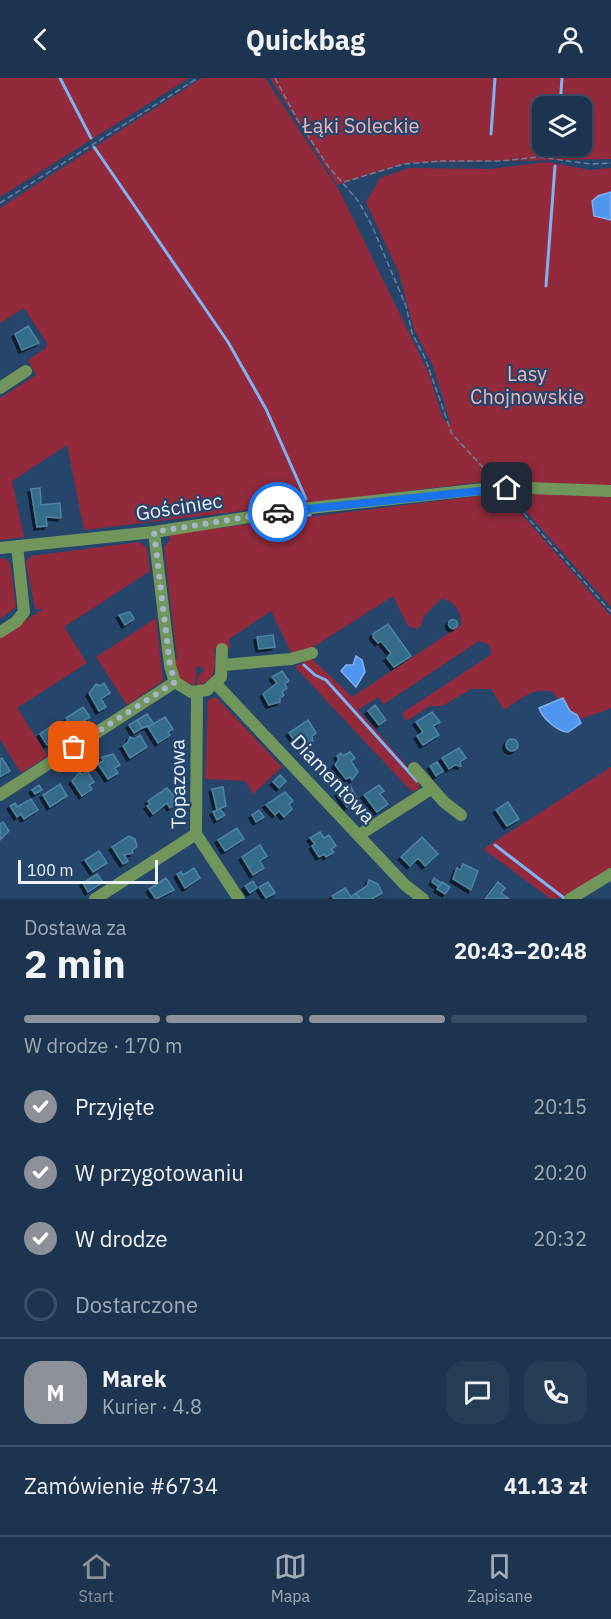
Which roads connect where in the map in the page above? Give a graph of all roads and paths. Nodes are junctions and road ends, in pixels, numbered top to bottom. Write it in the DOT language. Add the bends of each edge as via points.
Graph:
graph roads {
  1 [pos="198,78"];
  2 [pos="275,78"];
  3 [pos="611,163"];
  4 [pos="344,182"];
  5 [pos="0,203"];
  6 [pos="26,371"];
  7 [pos="0,388"];
  8 [pos="504,487"];
  9 [pos="611,491"];
  10 [pos="154,532"];
  11 [pos="17,546"];
  12 [pos="0,548"];
  13 [pos="611,612"];
  14 [pos="0,632"];
  15 [pos="222,649"];
  16 [pos="312,653"];
  17 [pos="224,665"];
  18 [pos="175,682"];
  19 [pos="216,684"];
  20 [pos="197,692"];
  21 [pos="414,768"];
  22 [pos="431,789"];
  23 [pos="0,795"];
  24 [pos="461,815"];
  25 [pos="196,834"];
  26 [pos="359,835"];
  27 [pos="611,874"];
  28 [pos="416,897"];
  29 [pos="95,899"];
  30 [pos="239,899"];
  31 [pos="570,899"];
  1 -- 5 [label="path"];
  2 -- 4 [label="path" via="302,126"];
  3 -- 4 [label="path" via="538,157 441,161 404,164"];
  4 -- 8 [label="path" via="372,226 389,264 452,434"];
  6 -- 7 [label="street"];
  8 -- 9 [label="street, Gościniec"];
  8 -- 10 [label="street, Gościniec" via="301,509"];
  8 -- 13 [label="path"];
  10 -- 11 [label="street, Gościniec"];
  10 -- 18 [label="street"];
  11 -- 12 [label="street, Gościniec"];
  11 -- 14 [label="street" via="24,612"];
  15 -- 17 [label="street"];
  16 -- 17 [label="street"];
  17 -- 19 [label="street"];
  18 -- 20 [label="street" via="184,690"];
  18 -- 23 [label="street"];
  19 -- 20 [label="street"];
  19 -- 26 [label="street, Diamentowa"];
  20 -- 25 [label="street, Topazowa"];
  21 -- 22 [label="street"];
  22 -- 24 [label="street"];
  22 -- 26 [label="street"];
  25 -- 29 [label="street"];
  25 -- 30 [label="street, Topazowa"];
  26 -- 28 [label="street, Diamentowa"];
  27 -- 31 [label="street"];
}
